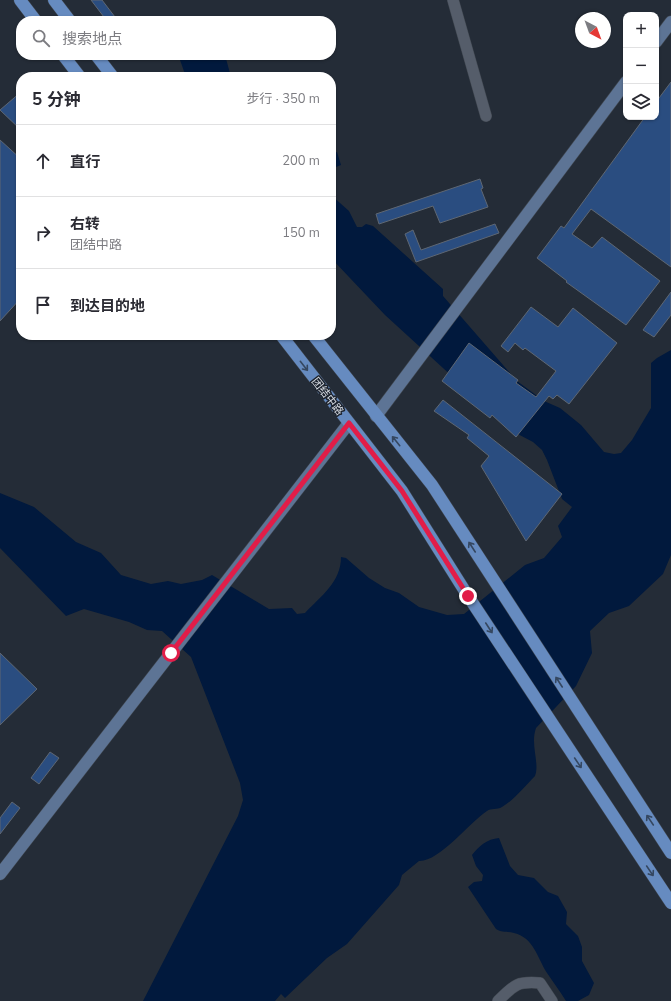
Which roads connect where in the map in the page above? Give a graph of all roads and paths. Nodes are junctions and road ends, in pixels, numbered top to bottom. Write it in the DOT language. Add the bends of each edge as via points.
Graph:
graph roads {
  1 [pos="20,0"];
  2 [pos="54,0"];
  3 [pos="453,0"];
  4 [pos="32,16"];
  5 [pos="66,16"];
  6 [pos="671,22"];
  7 [pos="659,38"];
  8 [pos="67,60"];
  9 [pos="100,60"];
  10 [pos="76,72"];
  11 [pos="110,72"];
  12 [pos="625,84"];
  13 [pos="486,116"];
  14 [pos="284,340"];
  15 [pos="318,340"];
  16 [pos="376,416"];
  17 [pos="349,423"];
  18 [pos="668,840"];
  19 [pos="671,853"];
  20 [pos="0,874"];
  21 [pos="671,903"];
  22 [pos="498,1001"];
  23 [pos="552,1001"];
  1 -- 4 [label="main road"];
  2 -- 5 [label="main road"];
  3 -- 13 [label="street"];
  6 -- 7 [label="street"];
  8 -- 10 [label="main road"];
  9 -- 11 [label="main road"];
  12 -- 16 [label="street"];
  14 -- 17 [label="main road, 团结中路, one-way"];
  15 -- 16 [label="main road"];
  18 -- 16 [label="main road, one-way" via="580,715 432,485"];
  17 -- 20 [label="street"];
  17 -- 21 [label="main road, 团结中路, one-way" via="402,491 468,596"];
  18 -- 19 [label="main road"];
  22 -- 23 [label="street" via="514,985 525,982 540,983"];
}
